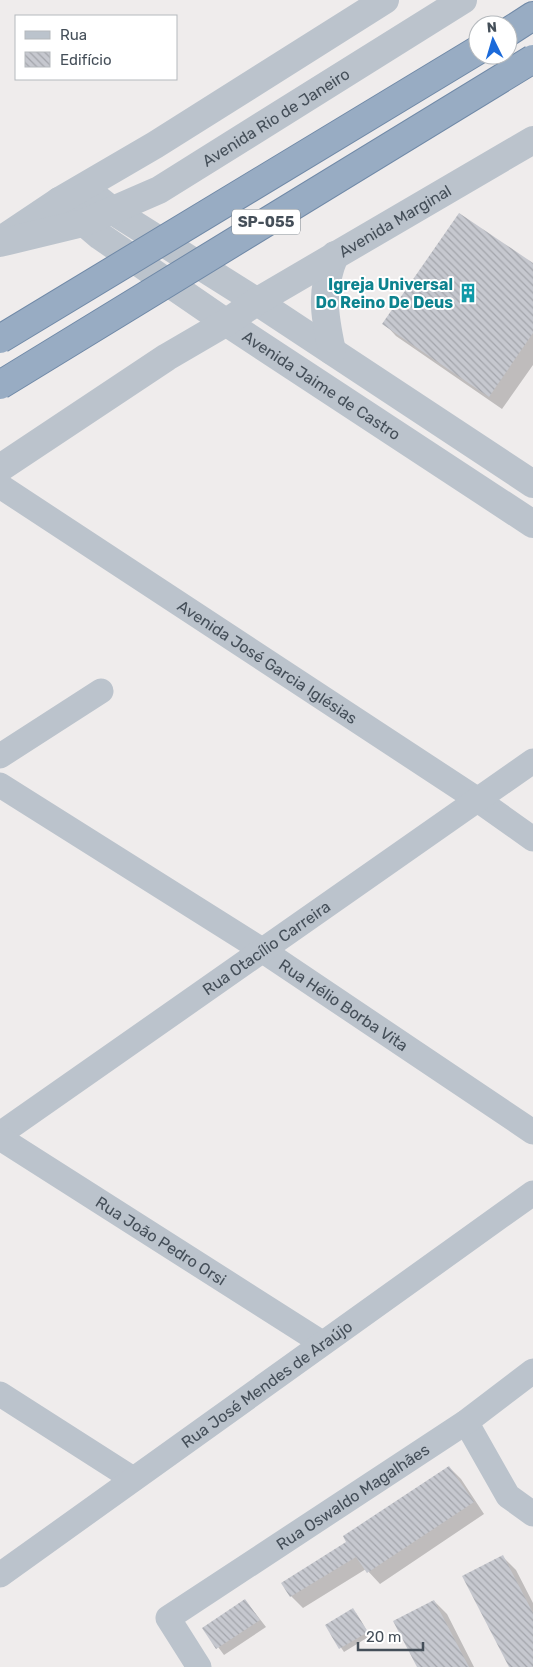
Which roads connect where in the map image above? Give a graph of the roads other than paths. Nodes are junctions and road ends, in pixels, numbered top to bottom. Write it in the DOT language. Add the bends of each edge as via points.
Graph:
graph roads {
  1 [pos="463,0"];
  2 [pos="373,2"];
  3 [pos="533,16"];
  4 [pos="518,26"];
  5 [pos="468,56"];
  6 [pos="533,59"];
  7 [pos="533,140"];
  8 [pos="84,188"];
  9 [pos="159,190"];
  10 [pos="59,201"];
  11 [pos="112,211"];
  12 [pos="83,223"];
  13 [pos="48,233"];
  14 [pos="0,242"];
  15 [pos="166,243"];
  16 [pos="113,245"];
  17 [pos="335,254"];
  18 [pos="256,302"];
  19 [pos="227,322"];
  20 [pos="0,339"];
  21 [pos="332,351"];
  22 [pos="0,385"];
  23 [pos="0,468"];
  24 [pos="533,484"];
  25 [pos="0,486"];
  26 [pos="533,524"];
  27 [pos="101,691"];
  28 [pos="0,756"];
  29 [pos="533,761"];
  30 [pos="0,784"];
  31 [pos="478,800"];
  32 [pos="533,838"];
  33 [pos="262,950"];
  34 [pos="533,1132"];
  35 [pos="0,1136"];
  36 [pos="533,1193"];
  37 [pos="322,1343"];
  38 [pos="533,1371"];
  39 [pos="0,1394"];
  40 [pos="466,1422"];
  41 [pos="133,1479"];
  42 [pos="533,1514"];
  43 [pos="0,1575"];
  44 [pos="199,1667"];
  1 -- 9 [label="street, Avenida Rio de Janeiro"];
  2 -- 8 [label="street"];
  3 -- 4 [label="highway"];
  5 -- 20 [label="highway, SP-055, bridge"];
  6 -- 22 [label="highway, SP-055, bridge"];
  7 -- 17 [label="street, Avenida Marginal"];
  8 -- 10 [label="street"];
  8 -- 11 [label="street, Avenida Jaime de Castro"];
  9 -- 11 [label="street, Avenida Rio de Janeiro"];
  9 -- 15 [label="street" via="156,211"];
  10 -- 12 [label="street, Avenida Jaime de Castro"];
  10 -- 14 [label="street"];
  11 -- 12 [label="street, Avenida Rio de Janeiro"];
  11 -- 15 [label="street, Avenida Jaime de Castro"];
  12 -- 13 [label="street, Avenida Rio de Janeiro"];
  12 -- 16 [label="street, Avenida Jaime de Castro"];
  13 -- 14 [label="street, Avenida Rio de Janeiro"];
  13 -- 16 [label="street"];
  15 -- 18 [label="street, Avenida Jaime de Castro"];
  16 -- 19 [label="street, Avenida Jaime de Castro"];
  17 -- 18 [label="street, Avenida Marginal"];
  17 -- 21 [label="street" via="326,275 323,301"];
  18 -- 19 [label="street, Avenida Marginal"];
  18 -- 21 [label="street, Avenida Jaime de Castro"];
  19 -- 23 [label="street, Avenida Marginal" via="167,357"];
  19 -- 26 [label="street, Avenida Jaime de Castro"];
  21 -- 24 [label="street, Avenida Jaime de Castro"];
  25 -- 31 [label="street, Avenida José Garcia Iglésias"];
  27 -- 28 [label="street"];
  29 -- 31 [label="street, Rua Otacílio Carreira"];
  30 -- 33 [label="street, Rua Hélio Borba Vita"];
  31 -- 32 [label="street, Avenida José Garcia Iglésias"];
  31 -- 33 [label="street, Rua Otacílio Carreira"];
  33 -- 34 [label="street, Rua Hélio Borba Vita"];
  33 -- 35 [label="street, Rua Otacílio Carreira"];
  35 -- 37 [label="street, Rua João Pedro Orsi"];
  36 -- 37 [label="street, Rua José Mendes de Araújo"];
  37 -- 41 [label="street, Rua José Mendes de Araújo"];
  38 -- 40 [label="street, Rua Oswaldo Magalhães"];
  39 -- 41 [label="street"];
  40 -- 42 [label="street" via="508,1496"];
  40 -- 44 [label="street, Rua Oswaldo Magalhães" via="168,1618"];
  41 -- 43 [label="street, Rua José Mendes de Araújo"];
}
